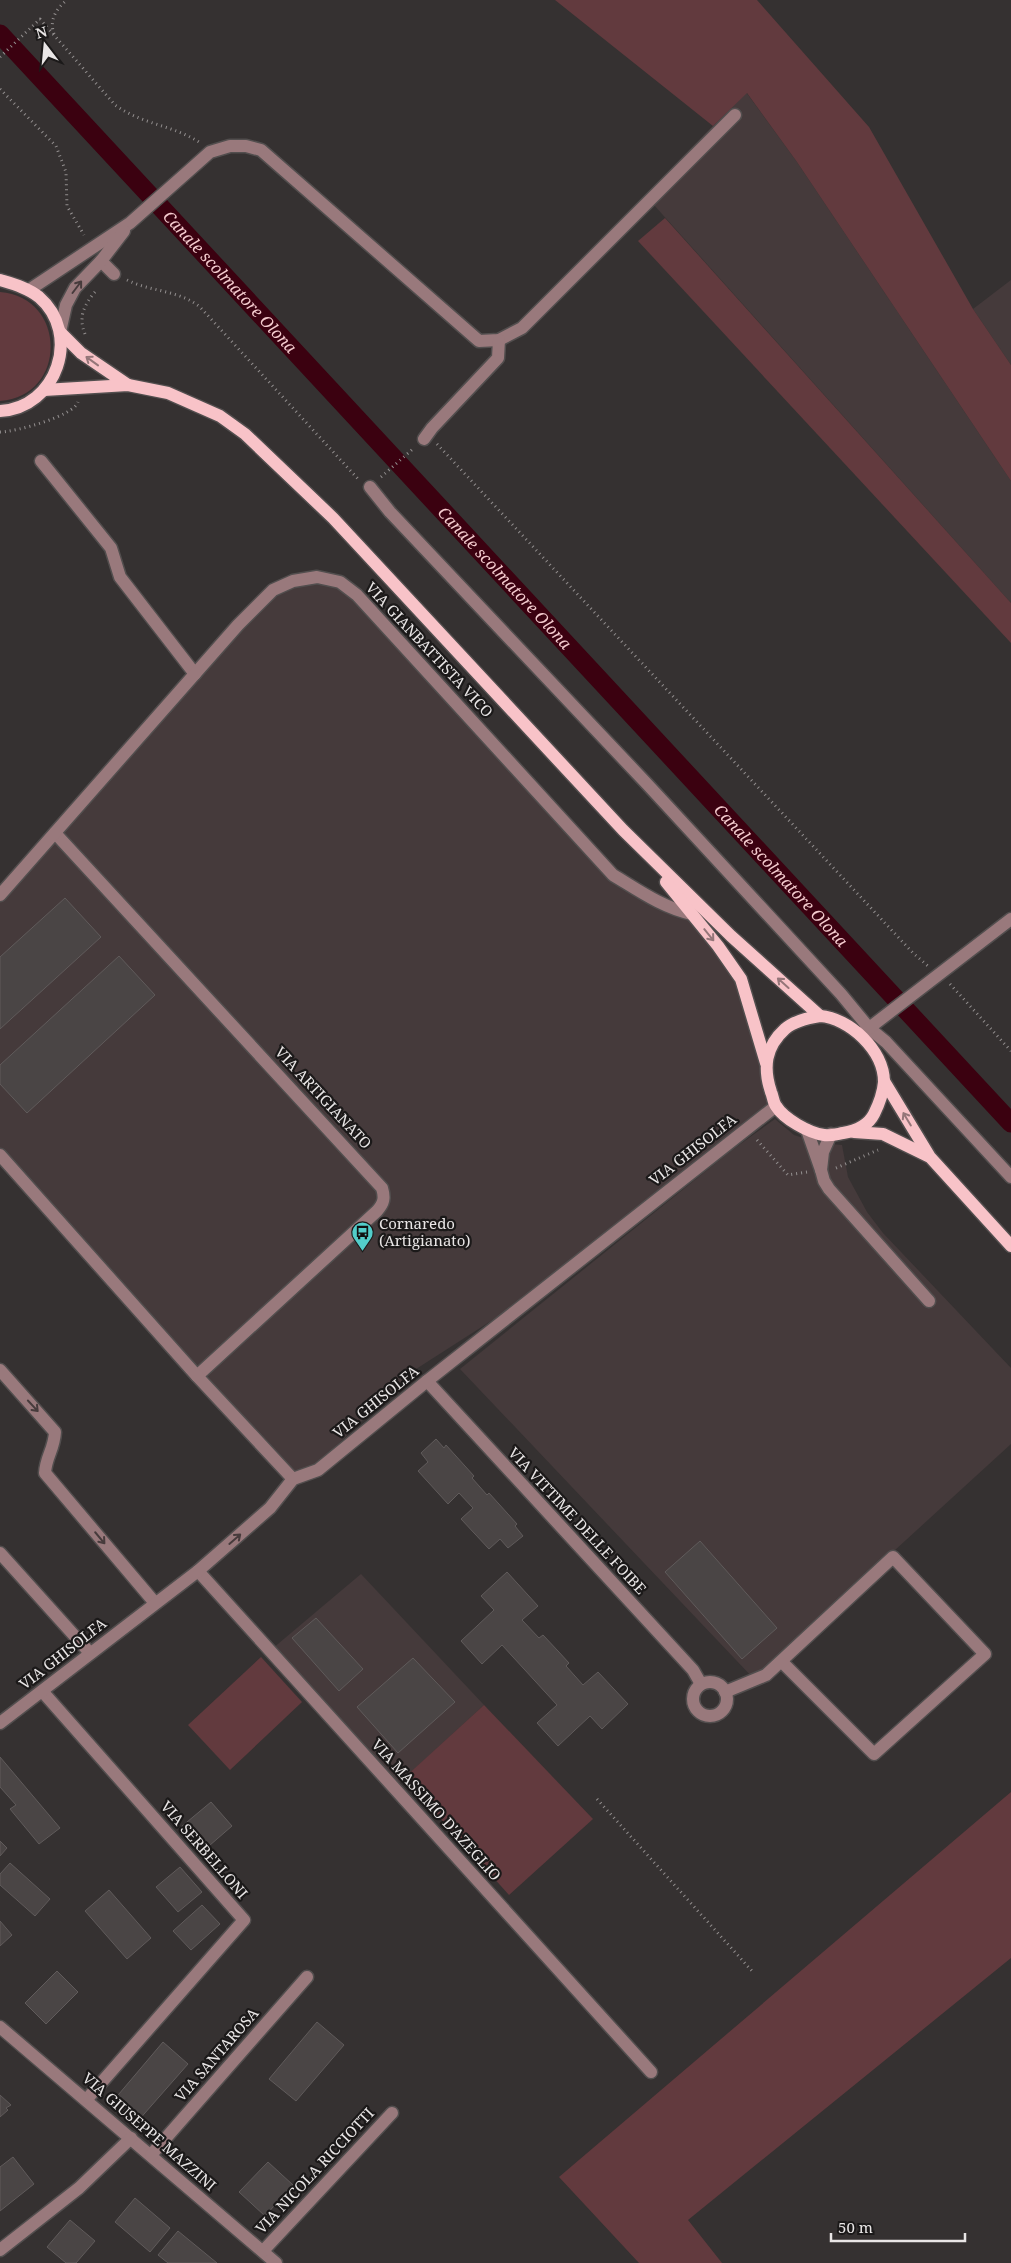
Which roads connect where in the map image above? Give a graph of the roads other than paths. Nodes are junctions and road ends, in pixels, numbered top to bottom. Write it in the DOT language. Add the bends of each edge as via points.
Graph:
graph roads {
  1 [pos="734,115"];
  2 [pos="130,224"];
  3 [pos="101,262"];
  4 [pos="114,274"];
  5 [pos="3,281"];
  6 [pos="29,290"];
  7 [pos="60,332"];
  8 [pos="499,340"];
  9 [pos="128,385"];
  10 [pos="44,390"];
  11 [pos="0,411"];
  12 [pos="424,439"];
  13 [pos="41,461"];
  14 [pos="370,487"];
  15 [pos="196,674"];
  16 [pos="623,830"];
  17 [pos="55,833"];
  18 [pos="0,895"];
  19 [pos="692,914"];
  20 [pos="1011,919"];
  21 [pos="820,1016"];
  22 [pos="865,1032"];
  23 [pos="766,1063"];
  24 [pos="884,1081"];
  25 [pos="776,1106"];
  26 [pos="808,1130"];
  27 [pos="854,1132"];
  28 [pos="831,1134"];
  29 [pos="0,1155"];
  30 [pos="930,1157"];
  31 [pos="821,1170"];
  32 [pos="1011,1177"];
  33 [pos="1011,1246"];
  34 [pos="929,1301"];
  35 [pos="0,1370"];
  36 [pos="197,1376"];
  37 [pos="427,1381"];
  38 [pos="293,1479"];
  39 [pos="0,1553"];
  40 [pos="198,1571"];
  41 [pos="155,1603"];
  42 [pos="90,1653"];
  43 [pos="781,1661"];
  44 [pos="701,1684"];
  45 [pos="42,1691"];
  46 [pos="725,1692"];
  47 [pos="0,1723"];
  48 [pos="307,1976"];
  49 [pos="0,2027"];
  50 [pos="651,2072"];
  51 [pos="87,2099"];
  52 [pos="392,2114"];
  53 [pos="131,2138"];
  54 [pos="151,2155"];
  55 [pos="0,2250"];
  56 [pos="262,2252"];
  57 [pos="276,2263"];
  1 -- 8 [label="street" via="522,328"];
  2 -- 3 [label="street"];
  2 -- 6 [label="street"];
  2 -- 8 [label="street" via="210,152 230,146 260,150 479,341"];
  3 -- 4 [label="street"];
  7 -- 3 [label="street, one-way" via="66,305 75,288"];
  5 -- 6 [label="main road"];
  6 -- 7 [label="main road" via="46,304"];
  9 -- 7 [label="main road, one-way" via="90,359"];
  7 -- 10 [label="main road" via="60,362"];
  8 -- 12 [label="street" via="498,358"];
  9 -- 10 [label="main road"];
  9 -- 16 [label="main road" via="193,402 220,416 264,450 333,518"];
  10 -- 11 [label="main road" via="25,405"];
  13 -- 15 [label="street" via="111,548 120,577"];
  14 -- 22 [label="street" via="661,799"];
  15 -- 17 [label="street, VIA GIANBATTISTA VICO"];
  15 -- 19 [label="street, VIA GIANBATTISTA VICO" via="273,590 293,581 317,577 340,582 357,595 613,875 678,912"];
  16 -- 19 [label="main road"];
  21 -- 16 [label="main road, one-way" via="731,936"];
  17 -- 18 [label="street, VIA GIANBATTISTA VICO"];
  17 -- 36 [label="street, VIA ARTIGIANATO" via="375,1178 385,1196 384,1204 377,1211"];
  19 -- 23 [label="main road, one-way" via="741,979"];
  20 -- 22 [label="street"];
  21 -- 22 [label="main road" via="836,1019"];
  21 -- 23 [label="main road" via="786,1028 775,1040"];
  22 -- 24 [label="main road"];
  22 -- 32 [label="street" via="886,1042"];
  23 -- 25 [label="main road" via="767,1080"];
  24 -- 27 [label="main road" via="880,1102 871,1120"];
  30 -- 24 [label="main road, one-way"];
  25 -- 26 [label="main road" via="800,1128"];
  25 -- 37 [label="street, VIA GHISOLFA"];
  26 -- 28 [label="main road"];
  26 -- 31 [label="street"];
  27 -- 28 [label="main road"];
  27 -- 30 [label="main road" via="883,1134"];
  28 -- 31 [label="street" via="823,1152"];
  29 -- 36 [label="street"];
  30 -- 33 [label="main road"];
  31 -- 34 [label="street" via="829,1189"];
  35 -- 41 [label="street, one-way" via="55,1432 45,1473"];
  36 -- 38 [label="street"];
  37 -- 38 [label="street, VIA GHISOLFA" via="318,1470"];
  37 -- 44 [label="street, VIA VITTIME DELLE FOIBE" via="692,1670"];
  40 -- 38 [label="street, VIA GHISOLFA, one-way" via="270,1508"];
  39 -- 42 [label="street"];
  40 -- 41 [label="street, VIA GHISOLFA"];
  40 -- 50 [label="street, VIA MASSIMO D'AZEGLIO"];
  41 -- 42 [label="street, VIA GHISOLFA"];
  42 -- 45 [label="street, VIA GHISOLFA"];
  43 -- 43 [label="street" via="893,1557 985,1654 874,1754"];
  43 -- 46 [label="street" via="766,1675"];
  44 -- 46 [label="street" via="712,1682"];
  44 -- 46 [label="street" via="694,1693 694,1704 700,1714 717,1715 721,1712 727,1702"];
  45 -- 47 [label="street, VIA GHISOLFA"];
  45 -- 51 [label="street, VIA SERBELLONI" via="244,1920"];
  48 -- 54 [label="street, VIA SANTAROSA"];
  49 -- 51 [label="street, VIA GIUSEPPE MAZZINI"];
  51 -- 53 [label="street, VIA GIUSEPPE MAZZINI"];
  52 -- 56 [label="street, VIA NICOLA RICCIOTTI"];
  53 -- 54 [label="street, VIA GIUSEPPE MAZZINI"];
  53 -- 55 [label="street" via="79,2188"];
  54 -- 56 [label="street, VIA GIUSEPPE MAZZINI"];
  56 -- 57 [label="street, VIA GIUSEPPE MAZZINI"];
}
